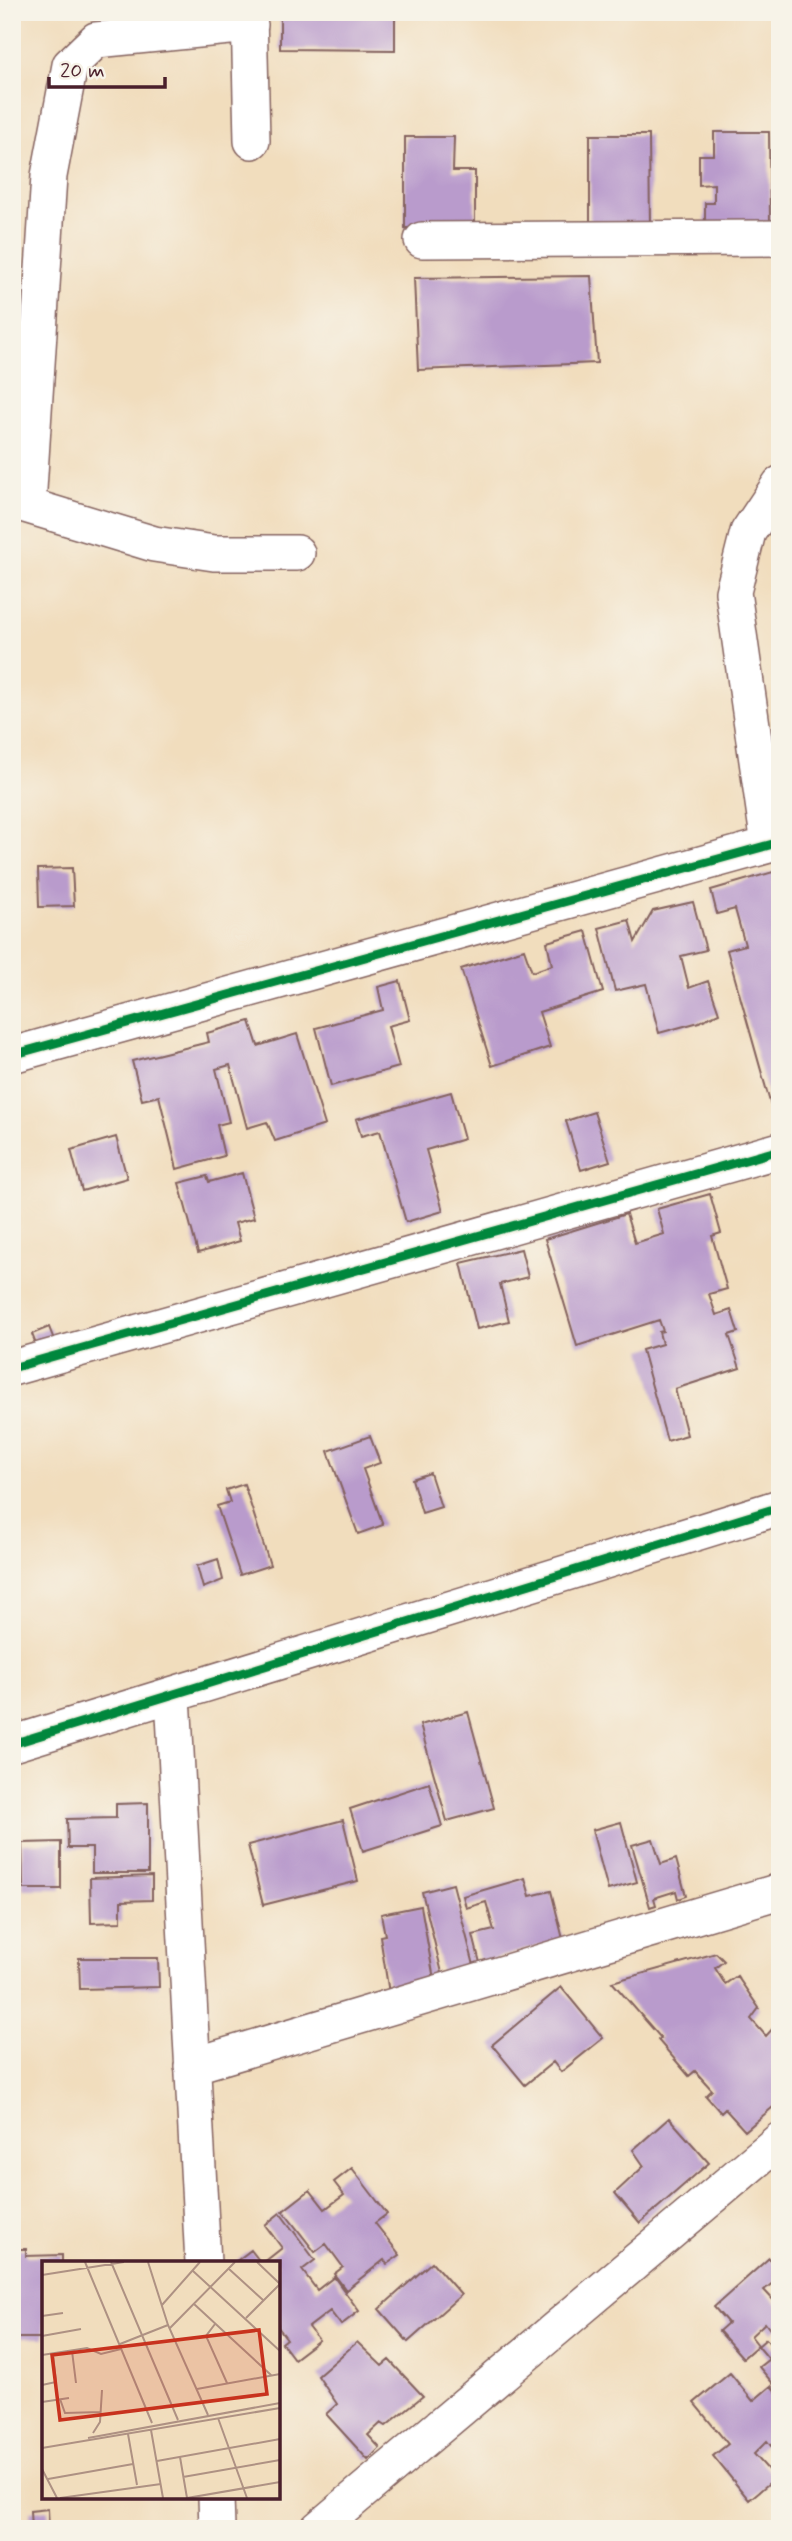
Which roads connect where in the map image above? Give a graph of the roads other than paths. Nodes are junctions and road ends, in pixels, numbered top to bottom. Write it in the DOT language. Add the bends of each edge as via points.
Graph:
graph roads {
  1 [pos="249,18"];
  2 [pos="252,141"];
  3 [pos="780,238"];
  4 [pos="422,240"];
  5 [pos="780,484"];
  6 [pos="20,503"];
  7 [pos="297,553"];
  8 [pos="774,844"];
  9 [pos="12,1055"];
  10 [pos="780,1150"];
  11 [pos="12,1368"];
  12 [pos="780,1507"];
  13 [pos="173,1695"];
  14 [pos="12,1744"];
  15 [pos="780,1891"];
  16 [pos="192,2066"];
  17 [pos="780,2140"];
  18 [pos="203,2261"];
  19 [pos="216,2499"];
  20 [pos="218,2529"];
  21 [pos="318,2529"];
  1 -- 2 [label="street"];
  1 -- 6 [label="street" via="96,40 70,65 49,176"];
  3 -- 4 [label="street"];
  5 -- 8 [label="street" via="748,532 733,592"];
  6 -- 7 [label="street" via="153,544 215,553"];
  8 -- 9 [label="street"];
  10 -- 11 [label="street"];
  12 -- 13 [label="street"];
  13 -- 14 [label="street"];
  13 -- 16 [label="street"];
  15 -- 16 [label="street"];
  16 -- 18 [label="street"];
  17 -- 21 [label="street"];
  19 -- 20 [label="street"];
}
